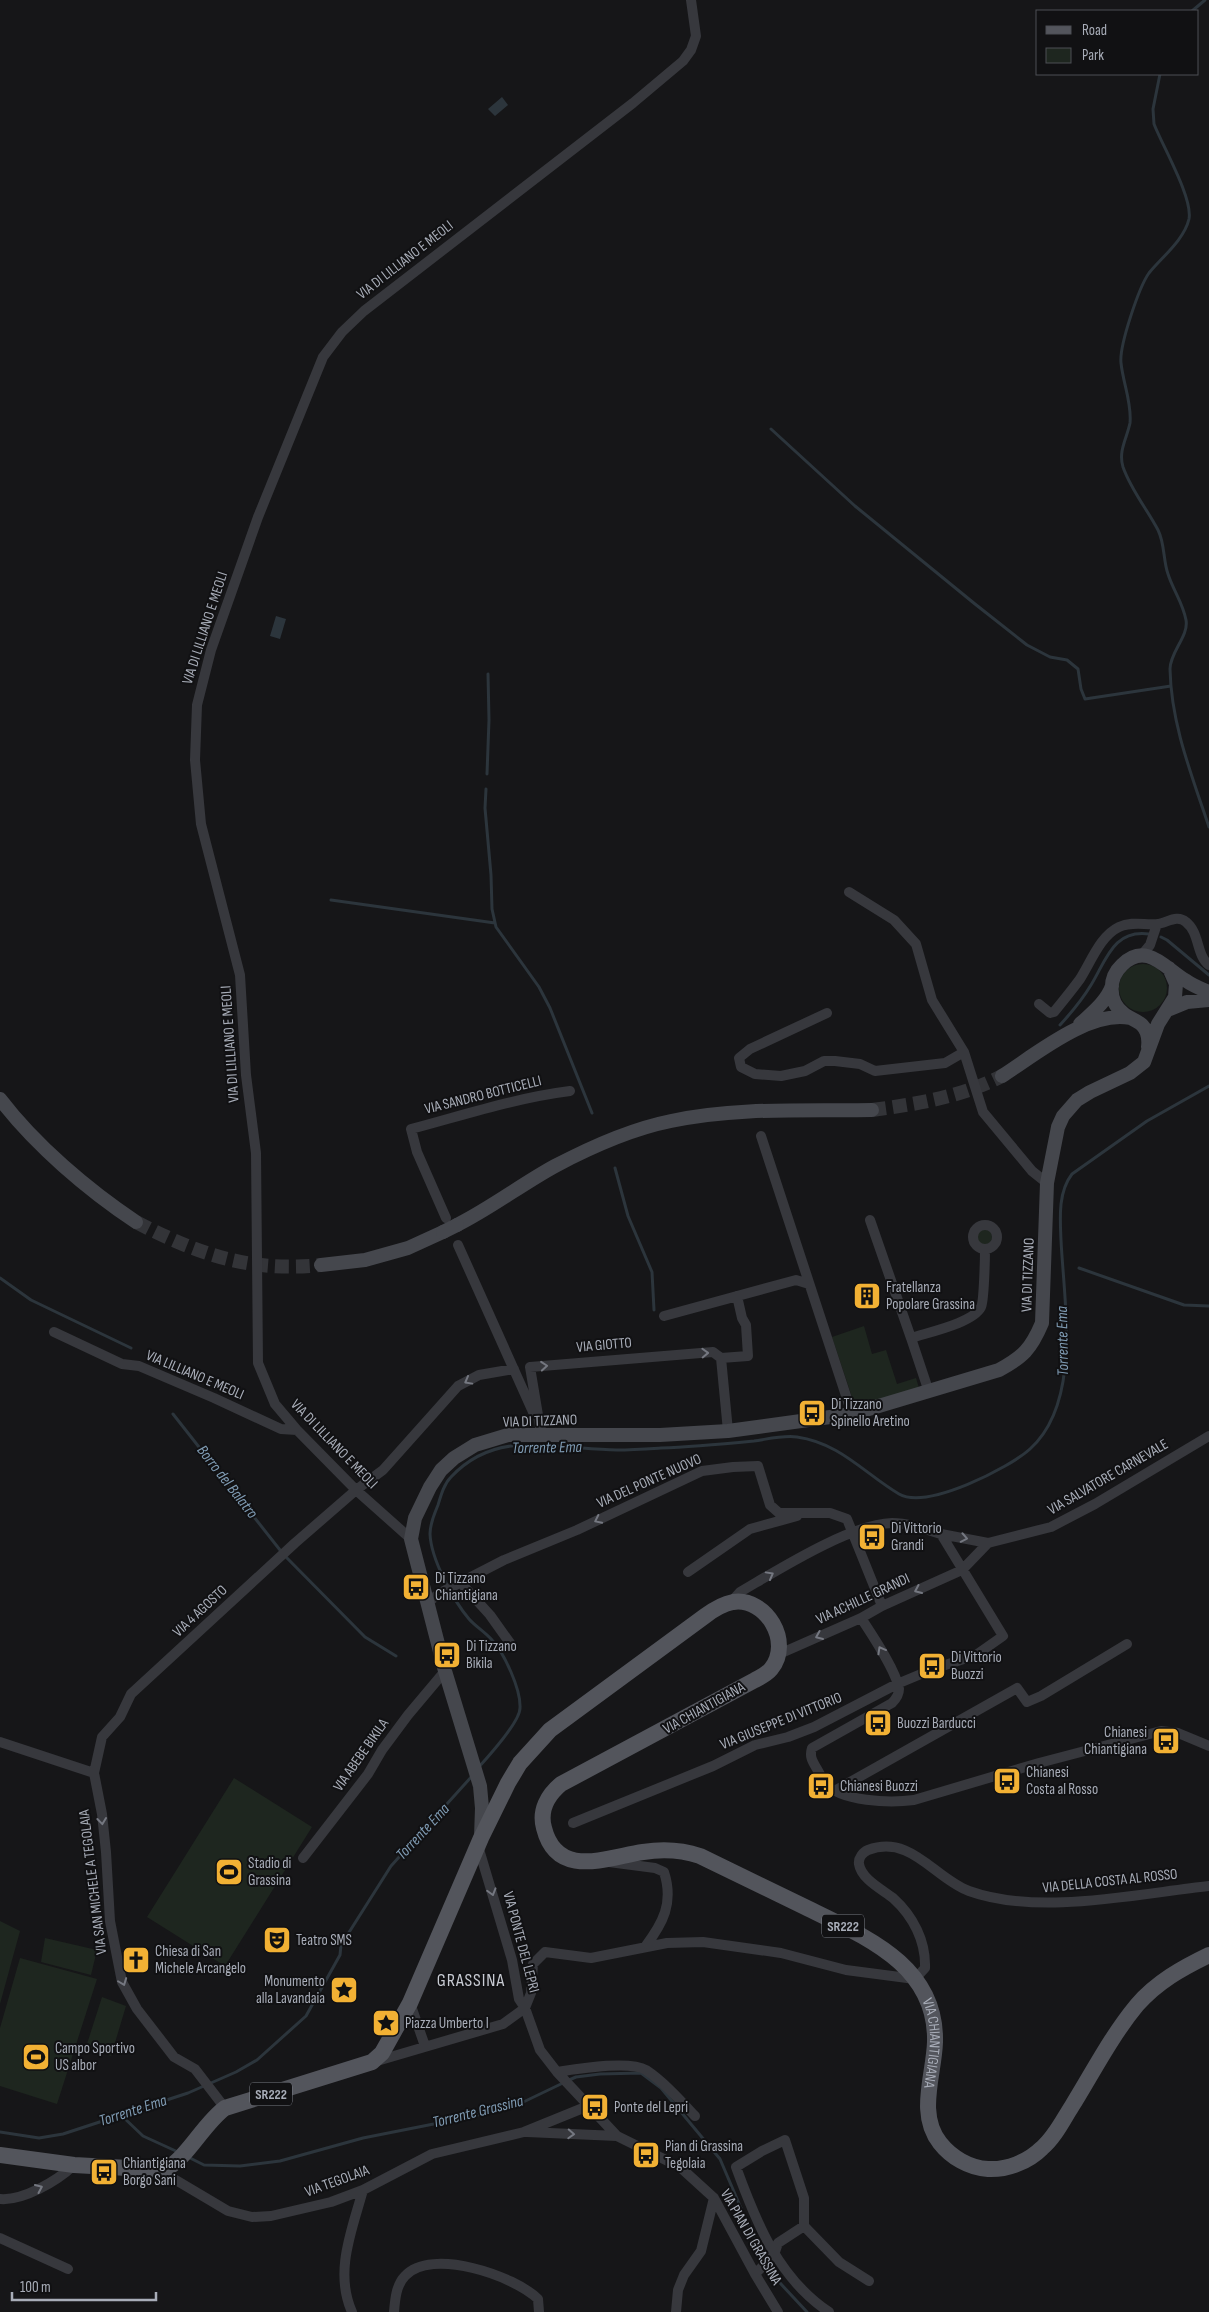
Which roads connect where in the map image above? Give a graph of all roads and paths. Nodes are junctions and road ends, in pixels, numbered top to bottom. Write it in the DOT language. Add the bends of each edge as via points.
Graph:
graph roads {
  1 [pos="691,0"];
  2 [pos="849,892"];
  3 [pos="1156,924"];
  4 [pos="1153,939"];
  5 [pos="1141,956"];
  6 [pos="1164,964"];
  7 [pos="1209,965"];
  8 [pos="1112,986"];
  9 [pos="1209,992"];
  10 [pos="1209,1000"];
  11 [pos="1039,1004"];
  12 [pos="1167,1011"];
  13 [pos="827,1013"];
  14 [pos="1132,1019"];
  15 [pos="1068,1034"];
  16 [pos="964,1052"];
  17 [pos="1146,1055"];
  18 [pos="1002,1076"];
  19 [pos="570,1091"];
  20 [pos="0,1099"];
  21 [pos="872,1110"];
  22 [pos="762,1136"];
  23 [pos="1047,1183"];
  24 [pos="870,1220"];
  25 [pos="136,1222"];
  26 [pos="449,1225"];
  27 [pos="458,1245"];
  28 [pos="985,1249"];
  29 [pos="321,1266"];
  30 [pos="805,1270"];
  31 [pos="796,1280"];
  32 [pos="810,1284"];
  33 [pos="737,1296"];
  34 [pos="664,1316"];
  35 [pos="54,1332"];
  36 [pos="911,1338"];
  37 [pos="721,1358"];
  38 [pos="514,1369"];
  39 [pos="929,1392"];
  40 [pos="852,1414"];
  41 [pos="297,1430"];
  42 [pos="542,1431"];
  43 [pos="728,1431"];
  44 [pos="1209,1436"];
  45 [pos="356,1490"];
  46 [pos="810,1513"];
  47 [pos="851,1532"];
  48 [pos="941,1534"];
  49 [pos="411,1539"];
  50 [pos="988,1543"];
  51 [pos="962,1570"];
  52 [pos="688,1572"];
  53 [pos="459,1584"];
  54 [pos="731,1602"];
  55 [pos="427,1603"];
  56 [pos="882,1606"];
  57 [pos="861,1618"];
  58 [pos="510,1643"];
  59 [pos="1127,1644"];
  60 [pos="777,1655"];
  61 [pos="445,1671"];
  62 [pos="897,1684"];
  63 [pos="0,1742"];
  64 [pos="1209,1746"];
  65 [pos="94,1773"];
  66 [pos="836,1790"];
  67 [pos="574,1823"];
  68 [pos="479,1841"];
  69 [pos="303,1858"];
  70 [pos="604,1861"];
  71 [pos="1209,1886"];
  72 [pos="645,1947"];
  73 [pos="1209,1955"];
  74 [pos="915,1979"];
  75 [pos="410,2003"];
  76 [pos="525,2008"];
  77 [pos="425,2046"];
  78 [pos="372,2062"];
  79 [pos="560,2075"];
  80 [pos="221,2103"];
  81 [pos="588,2106"];
  82 [pos="695,2116"];
  83 [pos="524,2132"];
  84 [pos="617,2136"];
  85 [pos="0,2155"];
  86 [pos="74,2165"];
  87 [pos="169,2167"];
  88 [pos="363,2190"];
  89 [pos="714,2198"];
  90 [pos="0,2199"];
  91 [pos="804,2226"];
  92 [pos="0,2238"];
  93 [pos="772,2257"];
  94 [pos="68,2269"];
  95 [pos="757,2272"];
  96 [pos="869,2281"];
  97 [pos="352,2312"];
  98 [pos="394,2312"];
  99 [pos="539,2312"];
  100 [pos="676,2312"];
  101 [pos="778,2312"];
  102 [pos="829,2312"];
  1 -- 41 [label="street, VIA DI LILLIANO E MEOLI" via="696,36 683,61 364,311 330,348 313,380 258,517 200,689 195,760 197,794 201,824 240,975 246,1075 256,1153 258,1363 274,1404"];
  2 -- 16 [label="street" via="894,920 916,944 932,1000"];
  3 -- 4 [label="street, VIA DI TIZZANO"];
  3 -- 7 [label="street" via="1176,919 1187,922 1197,939 1201,955"];
  3 -- 11 [label="street" via="1133,923 1113,930 1054,1012 1050,1013"];
  4 -- 5 [label="street, VIA DI TIZZANO" via="1147,952"];
  4 -- 6 [label="street, VIA DI TIZZANO" via="1155,953"];
  5 -- 6 [label="street"];
  5 -- 8 [label="street, VIA DI TIZZANO" via="1120,967"];
  6 -- 9 [label="street" via="1184,980"];
  6 -- 12 [label="street, VIA DI TIZZANO" via="1174,978 1176,991"];
  8 -- 14 [label="street" via="1115,1003 1123,1014"];
  8 -- 15 [label="street, VIA DI TIZZANO" via="1100,1004"];
  10 -- 12 [label="street" via="1187,1002"];
  12 -- 14 [label="street" via="1147,1021"];
  12 -- 17 [label="street, VIA DI TIZZANO" via="1158,1024"];
  13 -- 16 [label="street" via="750,1049 739,1058 741,1067 754,1074 781,1076 805,1071 824,1061 835,1061 860,1064 875,1071 945,1063"];
  14 -- 15 [label="street" via="1118,1016 1099,1020"];
  14 -- 17 [label="street" via="1143,1026 1149,1039"];
  15 -- 18 [label="street"];
  16 -- 23 [label="street" via="984,1112 1032,1172"];
  17 -- 23 [label="street, VIA DI TIZZANO" via="1138,1068 1077,1100 1063,1116 1053,1144"];
  19 -- 26 [label="street, VIA SANDRO BOTTICELLI" via="487,1107 411,1129 417,1152"];
  20 -- 25 [label="street" via="73,1173 106,1202"];
  21 -- 26 [label="street" via="716,1115 671,1120 640,1129 554,1166"];
  22 -- 30 [label="street"];
  23 -- 39 [label="street, VIA DI TIZZANO" via="1042,1324 1034,1343 1020,1357 999,1370"];
  24 -- 36 [label="street"];
  26 -- 29 [label="street" via="408,1248 364,1260"];
  27 -- 38 [label="street"];
  28 -- 36 [label="street" via="982,1306 976,1314"];
  30 -- 31 [label="street"];
  30 -- 32 [label="street"];
  31 -- 32 [label="street"];
  31 -- 33 [label="street"];
  32 -- 40 [label="street"];
  33 -- 34 [label="street"];
  33 -- 37 [label="street, VIA GIOTTO" via="746,1325 748,1356"];
  35 -- 41 [label="street, VIA LILLIANO E MEOLI" via="122,1364 138,1366 214,1398 281,1430"];
  36 -- 39 [label="street"];
  42 -- 37 [label="street, VIA GIOTTO, one-way" via="530,1367 714,1352"];
  37 -- 43 [label="street"];
  38 -- 42 [label="street"];
  38 -- 45 [label="street, one-way" via="479,1375 458,1386 383,1470"];
  39 -- 40 [label="street, VIA DI TIZZANO"];
  40 -- 43 [label="street, VIA DI TIZZANO"];
  41 -- 45 [label="street, VIA DI LILLIANO E MEOLI"];
  42 -- 43 [label="street, VIA DI TIZZANO" via="660,1435"];
  42 -- 49 [label="street, VIA DI TIZZANO" via="508,1435 475,1445 454,1458 430,1487 415,1518"];
  44 -- 50 [label="street, VIA SALVATORE CARNEVALE" via="1051,1527"];
  45 -- 49 [label="street, VIA DI LILLIANO E MEOLI"];
  45 -- 65 [label="street, VIA 4 AGOSTO" via="131,1694 120,1717 102,1737"];
  46 -- 47 [label="street, VIA DEL PONTE NUOVO" via="830,1513 847,1519"];
  46 -- 52 [label="street" via="750,1530"];
  46 -- 53 [label="street, VIA DEL PONTE NUOVO, one-way" via="779,1513 774,1510 758,1466 702,1471 577,1530 504,1560"];
  47 -- 48 [label="street" via="894,1523"];
  54 -- 47 [label="street, one-way" via="740,1592"];
  47 -- 56 [label="street"];
  48 -- 50 [label="street, VIA SALVATORE CARNEVALE, one-way"];
  48 -- 51 [label="street, VIA GIUSEPPE DI VITTORIO"];
  49 -- 55 [label="street, VIA DI TIZZANO"];
  50 -- 51 [label="street"];
  51 -- 56 [label="street, VIA ACHILLE GRANDI, one-way"];
  51 -- 62 [label="street, VIA GIUSEPPE DI VITTORIO" via="1003,1636 976,1655"];
  53 -- 55 [label="street, VIA DEL PONTE NUOVO"];
  53 -- 58 [label="street" via="490,1615"];
  54 -- 60 [label="main road" via="747,1603 766,1614 776,1630"];
  54 -- 68 [label="main road" via="693,1624 541,1738 520,1763"];
  55 -- 61 [label="street, VIA DI TIZZANO"];
  56 -- 57 [label="street, VIA ACHILLE GRANDI"];
  57 -- 60 [label="street, VIA ACHILLE GRANDI, one-way"];
  62 -- 57 [label="street, one-way"];
  59 -- 66 [label="street" via="1027,1702 1017,1688"];
  60 -- 70 [label="main road, VIA CHIANTIGIANA / SR222" via="771,1668 755,1680 554,1790 542,1816 544,1830 551,1843 572,1860"];
  61 -- 68 [label="street, VIA DI TIZZANO" via="480,1786"];
  61 -- 69 [label="street, VIA ABEBE BIKILA"];
  62 -- 66 [label="street" via="898,1697 892,1703 812,1748 810,1753 826,1784"];
  62 -- 67 [label="street, VIA GIUSEPPE DI VITTORIO" via="814,1727 755,1746"];
  63 -- 65 [label="street"];
  64 -- 66 [label="street" via="1178,1733 1161,1732 893,1803 862,1799"];
  65 -- 80 [label="street, VIA SAN MICHELE A TEGOLAIA, one-way" via="102,1814 110,1921 122,1982 137,2010 174,2057 198,2074"];
  68 -- 75 [label="main road"];
  68 -- 76 [label="street, VIA PONTE DEL LEPRI, one-way" via="512,1960 519,1999"];
  70 -- 72 [label="street" via="664,1872 668,1885 668,1908"];
  70 -- 74 [label="main road, VIA CHIANTIGIANA / SR222" via="652,1851 700,1856 866,1938 891,1954"];
  71 -- 74 [label="street, VIA DELLA COSTA AL ROSSO" via="1024,1904 970,1891 946,1880 915,1853 900,1848 868,1850 859,1859 864,1875 909,1914 920,1935 925,1968"];
  72 -- 74 [label="street" via="682,1941 703,1942 781,1953 846,1970"];
  72 -- 76 [label="street" via="591,1958 545,1952 533,1964 531,1993"];
  73 -- 74 [label="main road, VIA CHIANTIGIANA / SR222" via="1172,1974 1136,2006 1044,2147 1026,2160 994,2169 975,2167 958,2158 941,2144 932,2130 928,2106 935,2027 928,2000"];
  75 -- 77 [label="street"];
  75 -- 78 [label="main road" via="382,2053"];
  76 -- 77 [label="street" via="503,2024"];
  76 -- 79 [label="street, VIA PONTE DEL LEPRI" via="540,2050"];
  77 -- 78 [label="street"];
  78 -- 80 [label="main road, SR222"];
  79 -- 81 [label="street, VIA PONTE DEL LEPRI"];
  79 -- 82 [label="street" via="609,2065 644,2069"];
  80 -- 87 [label="main road, SR222" via="214,2116"];
  81 -- 83 [label="street, VIA TEGOLAIA"];
  81 -- 84 [label="street, VIA PONTE DEL LEPRI"];
  83 -- 84 [label="street, VIA TEGOLAIA, one-way"];
  83 -- 88 [label="street, VIA TEGOLAIA" via="432,2154"];
  84 -- 89 [label="street, VIA PIAN DI GRASSINA" via="680,2167"];
  85 -- 86 [label="main road"];
  86 -- 87 [label="main road"];
  90 -- 86 [label="street, one-way" via="8,2200 37,2189 60,2178"];
  87 -- 88 [label="street, VIA TEGOLAIA" via="169,2176 228,2211 252,2217 298,2211"];
  88 -- 97 [label="street" via="343,2271 344,2289"];
  89 -- 95 [label="street, VIA PIAN DI GRASSINA"];
  89 -- 100 [label="street" via="701,2251 678,2290"];
  91 -- 93 [label="street" via="778,2243"];
  91 -- 93 [label="street" via="804,2198 785,2140 736,2166"];
  91 -- 96 [label="street" via="839,2262"];
  92 -- 94 [label="street"];
  93 -- 95 [label="street"];
  93 -- 102 [label="street" via="817,2304"];
  95 -- 101 [label="street, VIA PIAN DI GRASSINA"];
  98 -- 99 [label="street" via="402,2278 418,2267 442,2262 514,2281 538,2299"];
}
